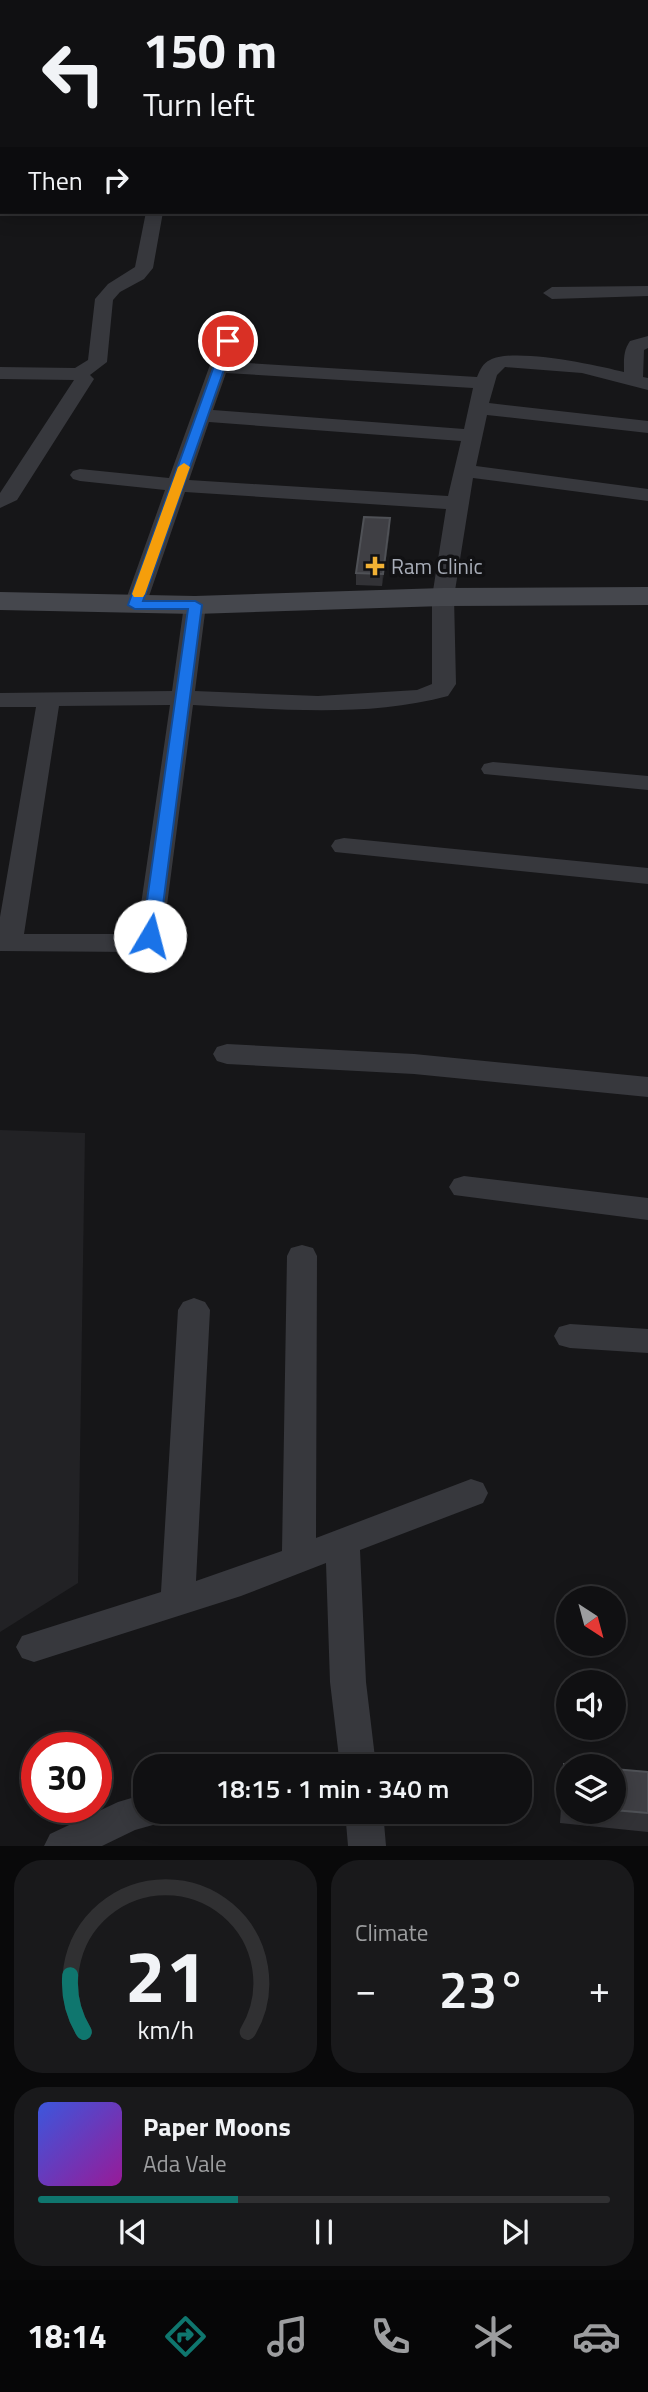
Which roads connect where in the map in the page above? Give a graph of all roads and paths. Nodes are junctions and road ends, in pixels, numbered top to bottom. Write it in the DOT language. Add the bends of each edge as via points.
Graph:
graph roads {
  1 [pos="154,214"];
  2 [pos="648,291"];
  3 [pos="552,293"];
  4 [pos="228,341"];
  5 [pos="648,342"];
  6 [pos="219,367"];
  7 [pos="0,373"];
  8 [pos="78,374"];
  9 [pos="641,382"];
  10 [pos="484,383"];
  11 [pos="479,408"];
  12 [pos="200,415"];
  13 [pos="648,427"];
  14 [pos="473,436"];
  15 [pos="464,471"];
  16 [pos="80,475"];
  17 [pos="178,485"];
  18 [pos="648,495"];
  19 [pos="0,502"];
  20 [pos="457,503"];
  21 [pos="648,596"];
  22 [pos="443,597"];
  23 [pos="0,601"];
  24 [pos="135,605"];
  25 [pos="195,605"];
  26 [pos="49,698"];
  27 [pos="184,698"];
  28 [pos="0,700"];
  29 [pos="493,769"];
  30 [pos="648,783"];
  31 [pos="344,846"];
  32 [pos="648,876"];
  33 [pos="4,942"];
  34 [pos="227,1054"];
  35 [pos="648,1087"];
  36 [pos="464,1187"];
  37 [pos="648,1209"];
  38 [pos="302,1256"];
  39 [pos="194,1310"];
  40 [pos="570,1336"];
  41 [pos="648,1341"];
  42 [pos="471,1493"];
  43 [pos="343,1541"];
  44 [pos="299,1559"];
  45 [pos="178,1601"];
  46 [pos="34,1647"];
  47 [pos="356,1754"];
  48 [pos="133,1814"];
  49 [pos="365,1824"];
  50 [pos="63,1846"];
  51 [pos="367,1846"];
  1 -- 8 [label="street" via="147,261 138,275 104,299 97,362"];
  2 -- 3 [label="street"];
  4 -- 6 [label="street"];
  5 -- 9 [label="street" via="634,350"];
  6 -- 10 [label="street"];
  6 -- 12 [label="street"];
  7 -- 8 [label="street"];
  8 -- 19 [label="street" via="82,385 10,496"];
  9 -- 10 [label="street" via="583,367 505,361 492,367"];
  10 -- 11 [label="street"];
  11 -- 13 [label="street"];
  11 -- 14 [label="street"];
  12 -- 14 [label="street"];
  12 -- 17 [label="street"];
  14 -- 15 [label="street"];
  15 -- 18 [label="street"];
  15 -- 20 [label="street"];
  16 -- 17 [label="street"];
  17 -- 20 [label="street"];
  17 -- 24 [label="street"];
  20 -- 22 [label="street"];
  21 -- 22 [label="street"];
  22 -- 25 [label="street"];
  22 -- 27 [label="street" via="444,684 440,691 318,703"];
  23 -- 24 [label="street"];
  24 -- 25 [label="street"];
  25 -- 27 [label="street"];
  26 -- 27 [label="street"];
  26 -- 28 [label="street"];
  26 -- 33 [label="street"];
  27 -- 33 [label="street" via="150,936 137,943"];
  29 -- 30 [label="street"];
  31 -- 32 [label="street"];
  34 -- 35 [label="street" via="428,1066"];
  36 -- 37 [label="street"];
  38 -- 44 [label="street"];
  39 -- 45 [label="street"];
  40 -- 41 [label="street"];
  42 -- 43 [label="street"];
  43 -- 44 [label="street"];
  43 -- 47 [label="street"];
  44 -- 45 [label="street"];
  45 -- 46 [label="street"];
  48 -- 50 [label="street"];
  49 -- 51 [label="street"];
}
